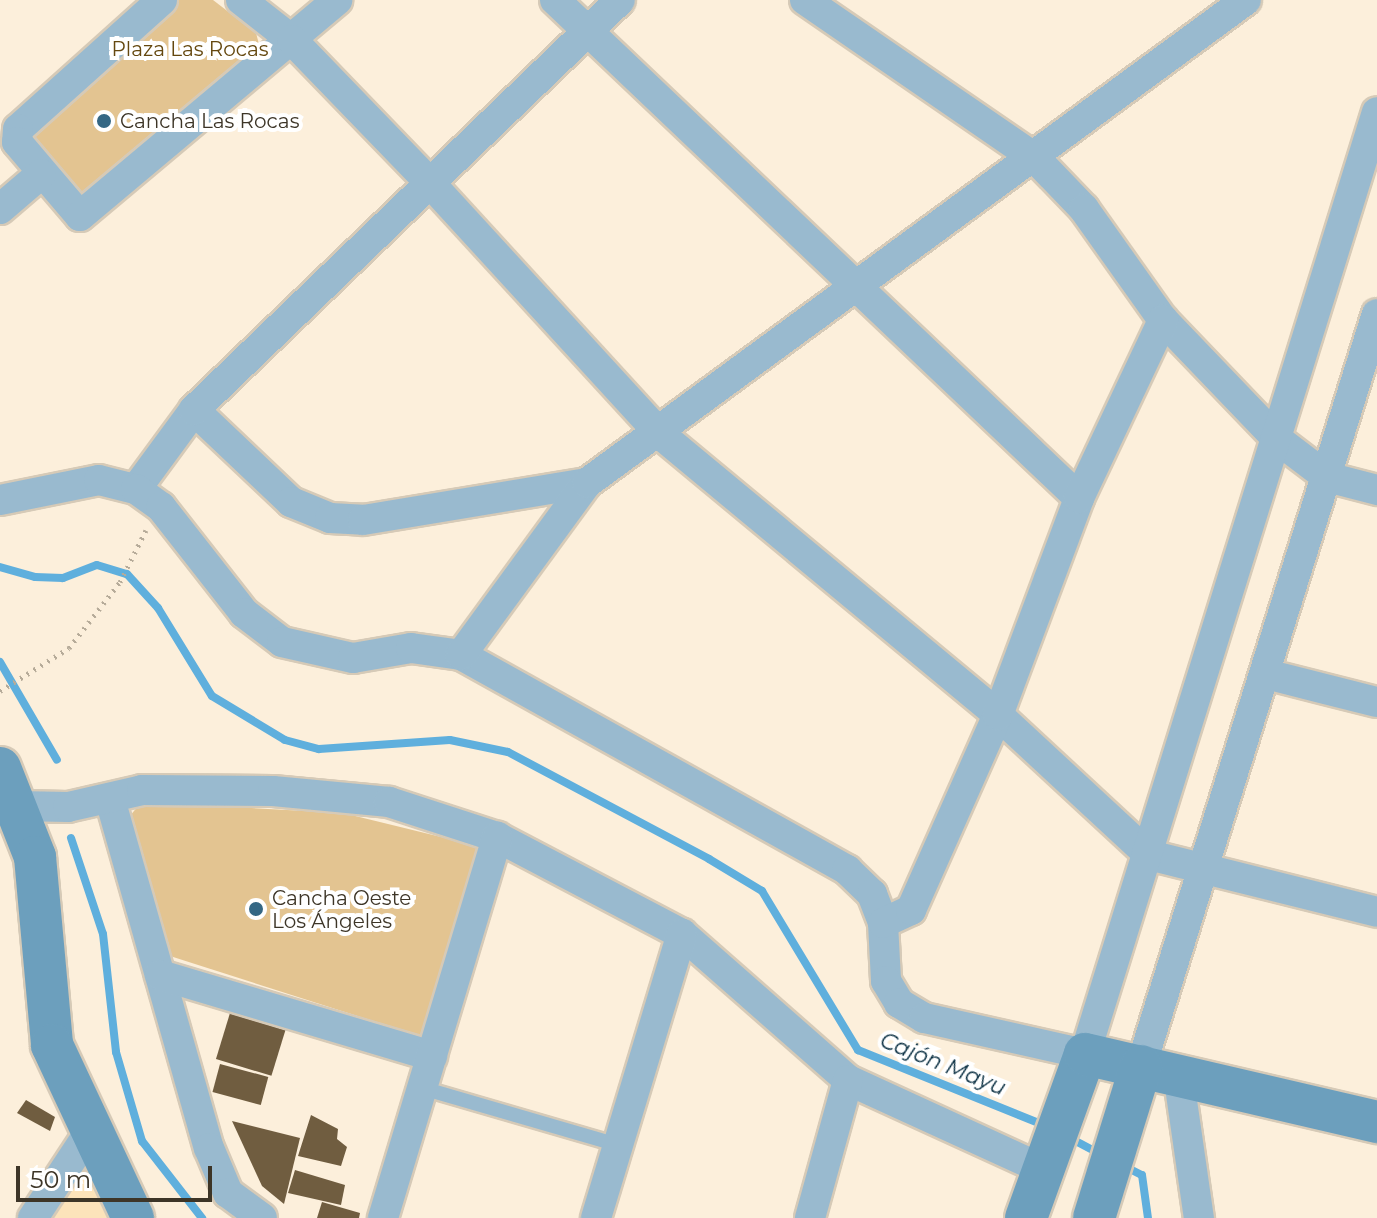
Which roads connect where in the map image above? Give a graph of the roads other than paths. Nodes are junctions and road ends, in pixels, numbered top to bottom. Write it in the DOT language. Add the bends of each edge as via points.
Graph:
graph roads {
  1 [pos="162,0"];
  2 [pos="241,0"];
  3 [pos="337,0"];
  4 [pos="555,0"];
  5 [pos="620,0"];
  6 [pos="805,0"];
  7 [pos="1246,0"];
  8 [pos="586,30"];
  9 [pos="292,40"];
  10 [pos="1377,112"];
  11 [pos="1035,158"];
  12 [pos="41,174"];
  13 [pos="430,183"];
  14 [pos="0,209"];
  15 [pos="856,288"];
  16 [pos="1377,314"];
  17 [pos="1163,320"];
  18 [pos="194,410"];
  19 [pos="660,434"];
  20 [pos="1277,439"];
  21 [pos="1327,477"];
  22 [pos="587,483"];
  23 [pos="136,489"];
  24 [pos="1377,490"];
  25 [pos="1079,498"];
  26 [pos="0,500"];
  27 [pos="461,655"];
  28 [pos="1266,674"];
  29 [pos="1377,702"];
  30 [pos="998,715"];
  31 [pos="4,778"];
  32 [pos="110,799"];
  33 [pos="497,837"];
  34 [pos="1149,855"];
  35 [pos="1203,868"];
  36 [pos="1377,912"];
  37 [pos="883,923"];
  38 [pos="682,934"];
  39 [pos="160,975"];
  40 [pos="1085,1054"];
  41 [pos="432,1056"];
  42 [pos="1159,1070"];
  43 [pos="848,1080"];
  44 [pos="422,1088"];
  45 [pos="1377,1122"];
  46 [pos="89,1133"];
  47 [pos="1050,1143"];
  48 [pos="618,1145"];
  49 [pos="1105,1181"];
  50 [pos="33,1218"];
  51 [pos="133,1218"];
  52 [pos="262,1218"];
  53 [pos="383,1218"];
  54 [pos="596,1218"];
  55 [pos="810,1218"];
  56 [pos="1026,1218"];
  57 [pos="1199,1218"];
  1 -- 12 [label="street" via="18,129 17,142"];
  2 -- 9 [label="street"];
  3 -- 9 [label="street"];
  4 -- 8 [label="street"];
  5 -- 8 [label="street"];
  6 -- 11 [label="street"];
  7 -- 11 [label="street"];
  8 -- 13 [label="street"];
  8 -- 15 [label="street"];
  9 -- 12 [label="street" via="80,216"];
  9 -- 13 [label="street"];
  10 -- 20 [label="street"];
  11 -- 15 [label="street"];
  11 -- 17 [label="street" via="1084,209"];
  12 -- 14 [label="street"];
  13 -- 18 [label="street"];
  13 -- 19 [label="street"];
  15 -- 19 [label="street"];
  15 -- 25 [label="street"];
  16 -- 21 [label="street"];
  17 -- 20 [label="street"];
  17 -- 25 [label="street"];
  18 -- 22 [label="street" via="291,502 330,518 363,520"];
  18 -- 23 [label="street"];
  19 -- 22 [label="street"];
  19 -- 30 [label="street"];
  20 -- 21 [label="street"];
  20 -- 34 [label="street"];
  21 -- 24 [label="street"];
  21 -- 28 [label="street"];
  22 -- 27 [label="street"];
  23 -- 26 [label="street" via="99,480"];
  23 -- 27 [label="street" via="161,507 244,613 282,642 353,658 411,648"];
  25 -- 30 [label="street"];
  27 -- 37 [label="street" via="847,870 872,894"];
  28 -- 29 [label="street"];
  28 -- 35 [label="street"];
  30 -- 34 [label="street"];
  30 -- 37 [label="street" via="911,910"];
  31 -- 32 [label="street"];
  31 -- 46 [label="street" via="35,857 52,1045"];
  32 -- 33 [label="street" via="142,790 273,791 389,802"];
  32 -- 39 [label="street"];
  33 -- 38 [label="street"];
  33 -- 41 [label="street"];
  34 -- 35 [label="street"];
  34 -- 40 [label="street"];
  35 -- 36 [label="street"];
  35 -- 42 [label="street"];
  37 -- 40 [label="street" via="886,981 899,1003 924,1018"];
  38 -- 43 [label="street"];
  38 -- 48 [label="street"];
  39 -- 41 [label="street"];
  39 -- 52 [label="street" via="181,1063 228,1193"];
  40 -- 42 [label="street"];
  40 -- 47 [label="street"];
  41 -- 44 [label="street"];
  42 -- 45 [label="street"];
  42 -- 49 [label="street"];
  42 -- 57 [label="street"];
  43 -- 47 [label="street"];
  43 -- 55 [label="street"];
  44 -- 48 [label="lane"];
  44 -- 53 [label="street"];
  46 -- 50 [label="street"];
  46 -- 51 [label="street"];
  47 -- 49 [label="street"];
  47 -- 56 [label="street"];
  48 -- 54 [label="street"];
}
